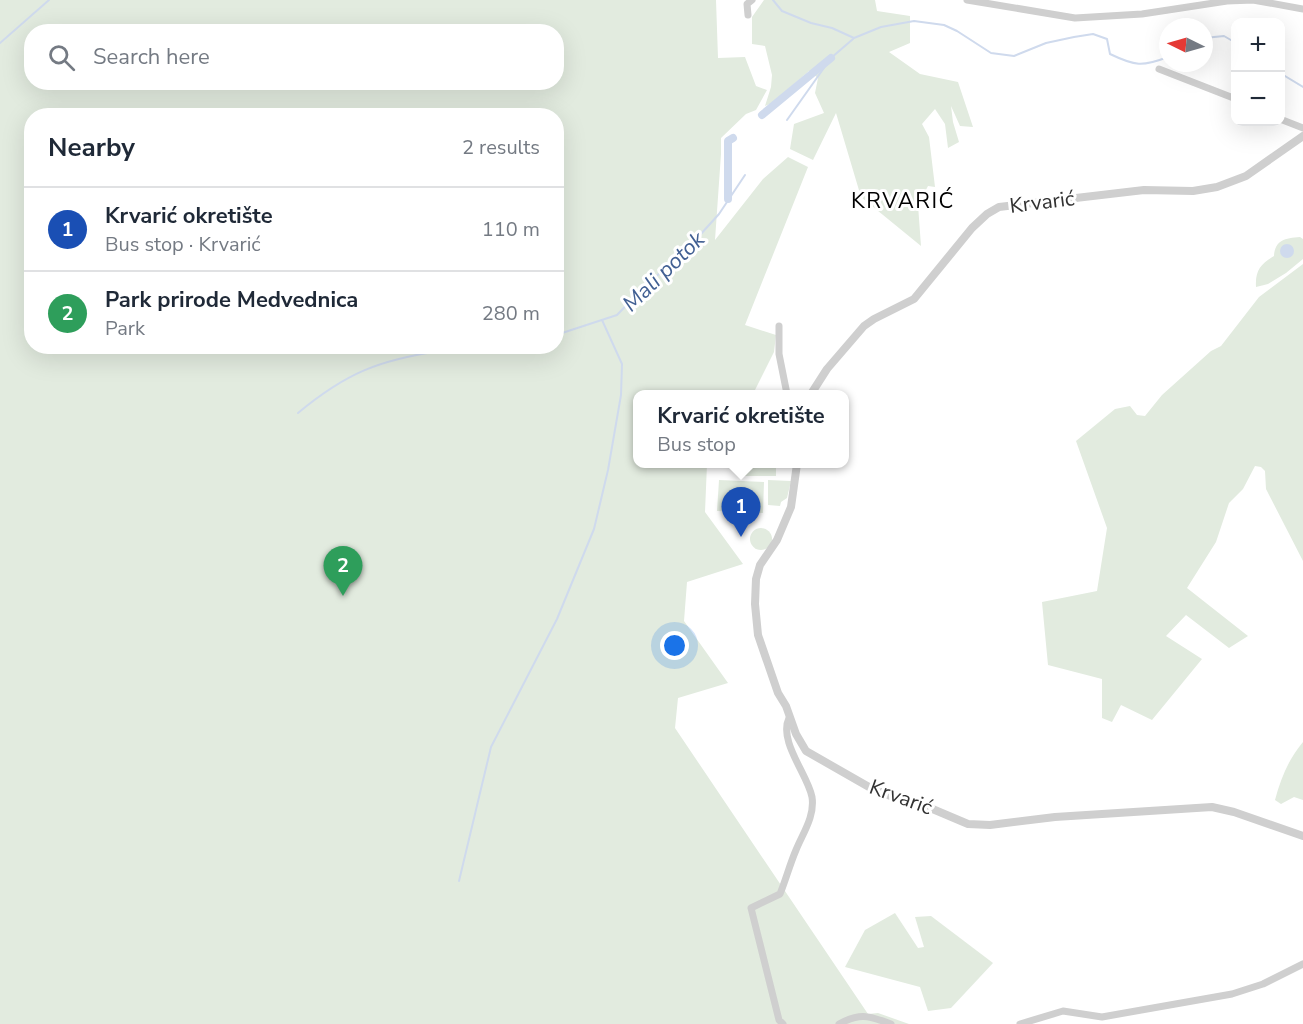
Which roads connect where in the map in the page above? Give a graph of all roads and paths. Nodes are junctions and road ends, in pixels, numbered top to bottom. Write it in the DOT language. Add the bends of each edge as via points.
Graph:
graph roads {
  1 [pos="752,0"];
  2 [pos="967,0"];
  3 [pos="1303,9"];
  4 [pos="748,15"];
  5 [pos="1167,72"];
  6 [pos="1231,97"];
  7 [pos="1285,121"];
  8 [pos="1303,128"];
  9 [pos="1303,136"];
  10 [pos="779,326"];
  11 [pos="787,390"];
  12 [pos="814,390"];
  13 [pos="796,468"];
  14 [pos="789,718"];
  15 [pos="1303,836"];
  16 [pos="1303,964"];
  17 [pos="1102,1020"];
  18 [pos="783,1024"];
  19 [pos="839,1024"];
  20 [pos="891,1024"];
  21 [pos="1020,1024"];
  1 -- 4 [label="street" via="747,4"];
  2 -- 3 [label="street" via="1075,18 1142,14 1227,1 1253,0"];
  5 -- 6 [label="street"];
  7 -- 8 [label="street"];
  9 -- 12 [label="street, Krvarić" via="1246,176 1217,187 1193,191 1144,190 999,207 972,228 915,299 864,326"];
  10 -- 11 [label="street" via="779,354"];
  13 -- 14 [label="street, Krvarić" via="790,507 756,579 758,635"];
  14 -- 15 [label="street, Krvarić" via="806,751 869,787 968,824 1212,807"];
  14 -- 18 [label="street" via="787,734 812,794 811,813 780,894 751,908"];
  16 -- 17 [label="street" via="1232,994"];
  17 -- 21 [label="street" via="1063,1011"];
  19 -- 20 [label="street" via="867,1016"];
}
